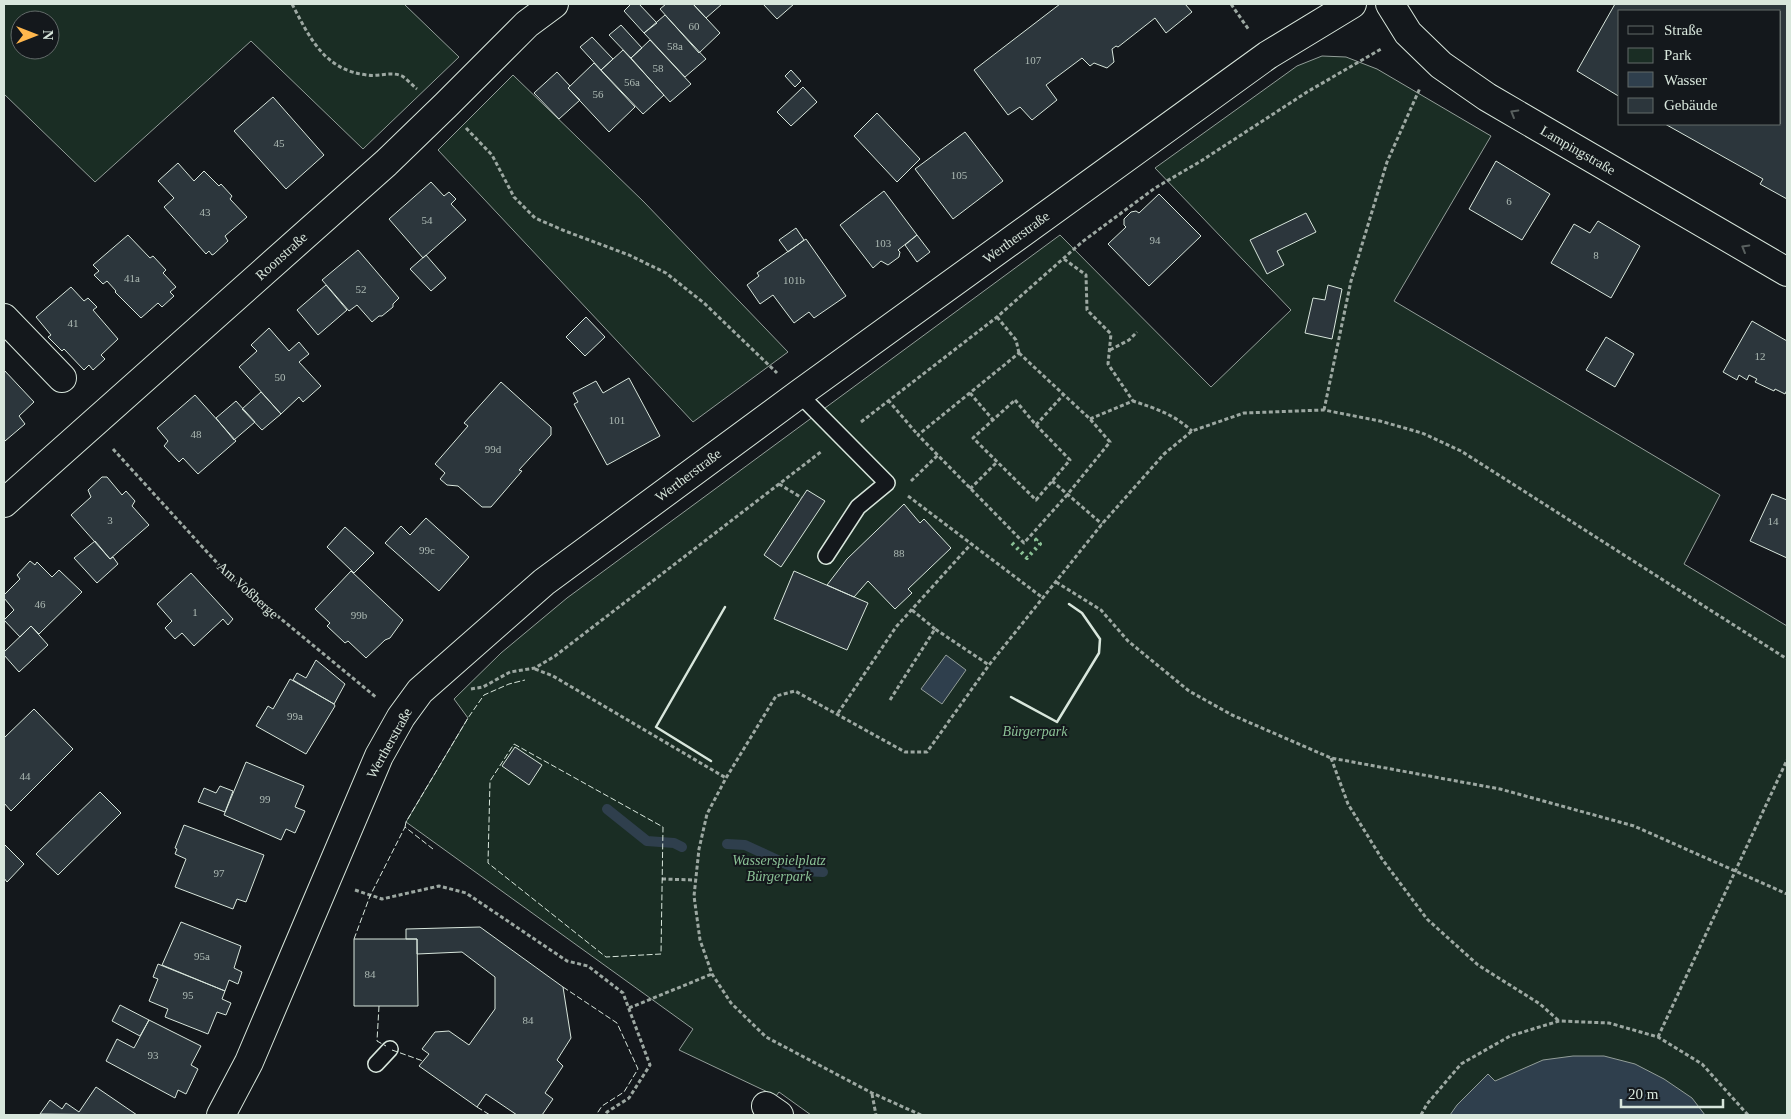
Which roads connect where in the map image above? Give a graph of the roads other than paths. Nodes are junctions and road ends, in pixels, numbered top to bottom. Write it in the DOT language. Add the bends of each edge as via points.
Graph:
graph roads {
  1 [pos="554,4"];
  2 [pos="1352,4"];
  3 [pos="1390,4"];
  4 [pos="1787,272"];
  5 [pos="4,318"];
  6 [pos="62,378"];
  7 [pos="799,394"];
  8 [pos="4,503"];
  9 [pos="826,556"];
  10 [pos="390,1049"];
  11 [pos="376,1064"];
  12 [pos="221,1115"];
  1 -- 8 [label="street, Roonstraße" via="527,24 386,163"];
  2 -- 7 [label="street, Wertherstraße" via="1268,55"];
  4 -- 3 [label="street, Lampingstraße, one-way" via="1487,97 1441,65 1408,33"];
  5 -- 6 [label="street"];
  7 -- 9 [label="lane" via="886,483 858,507"];
  7 -- 12 [label="street, Wertherstraße" via="544,582 420,690 379,756 249,1062"];
  10 -- 11 [label="lane"];
}
